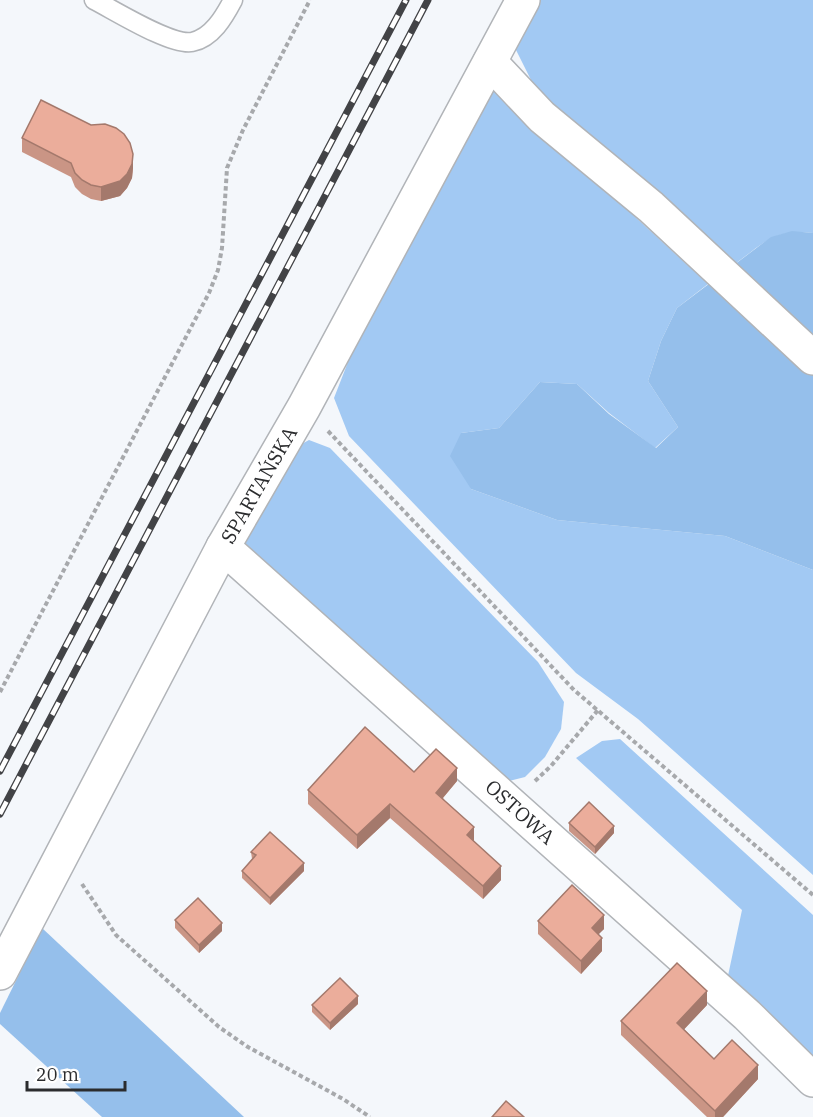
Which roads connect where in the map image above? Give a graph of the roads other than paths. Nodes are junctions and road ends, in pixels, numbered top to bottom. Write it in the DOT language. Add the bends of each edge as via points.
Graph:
graph roads {
  1 [pos="94,0"];
  2 [pos="233,0"];
  3 [pos="523,0"];
  4 [pos="490,62"];
  5 [pos="813,358"];
  6 [pos="223,548"];
  7 [pos="0,973"];
  8 [pos="813,1080"];
  1 -- 2 [label="lane" via="171,40 191,42 222,21"];
  3 -- 4 [label="street, SPARTAŃSKA"];
  4 -- 5 [label="street" via="542,117 651,207"];
  4 -- 6 [label="street, SPARTAŃSKA" via="304,407"];
  6 -- 7 [label="street, SPARTAŃSKA"];
  6 -- 8 [label="street, OSTOWA" via="747,1015"];
}
